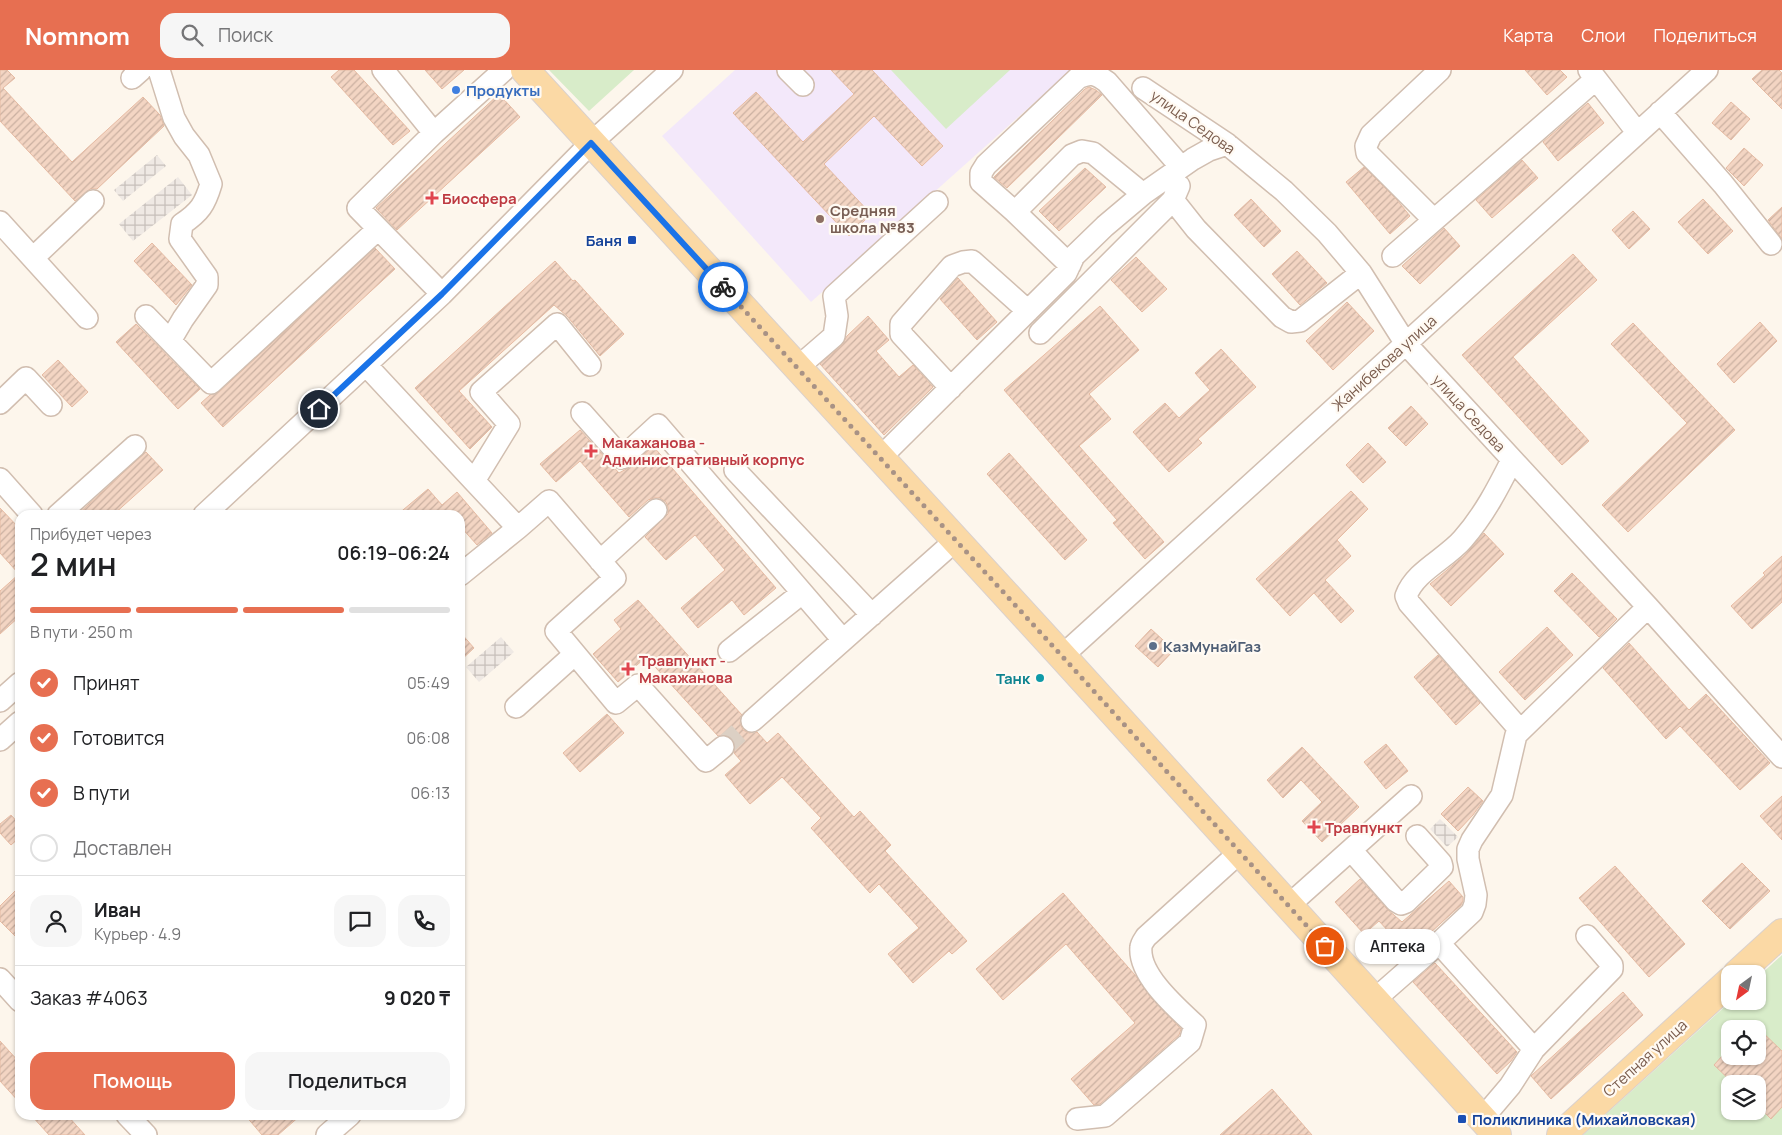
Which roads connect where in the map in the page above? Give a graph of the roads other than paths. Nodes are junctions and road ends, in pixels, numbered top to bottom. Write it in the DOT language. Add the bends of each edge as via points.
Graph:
graph roads {
  1 [pos="159,70"];
  2 [pos="504,70"];
  3 [pos="525,70"];
  4 [pos="672,70"];
  5 [pos="788,70"];
  6 [pos="1440,70"];
  7 [pos="1707,70"];
  8 [pos="1592,74"];
  9 [pos="382,75"];
  10 [pos="803,85"];
  11 [pos="1143,88"];
  12 [pos="1660,112"];
  13 [pos="1637,132"];
  14 [pos="434,133"];
  15 [pos="591,143"];
  16 [pos="1227,144"];
  17 [pos="1187,163"];
  18 [pos="1143,194"];
  19 [pos="1173,200"];
  20 [pos="93,201"];
  21 [pos="937,202"];
  22 [pos="1015,212"];
  23 [pos="1434,220"];
  24 [pos="0,222"];
  25 [pos="378,229"];
  26 [pos="1771,244"];
  27 [pos="1393,256"];
  28 [pos="33,258"];
  29 [pos="1070,265"];
  30 [pos="1361,273"];
  31 [pos="442,294"];
  32 [pos="1028,311"];
  33 [pos="146,316"];
  34 [pos="86,318"];
  35 [pos="1040,333"];
  36 [pos="170,341"];
  37 [pos="1406,344"];
  38 [pos="366,365"];
  39 [pos="590,365"];
  40 [pos="797,368"];
  41 [pos="951,388"];
  42 [pos="0,403"];
  43 [pos="51,405"];
  44 [pos="582,413"];
  45 [pos="135,446"];
  46 [pos="880,458"];
  47 [pos="1512,460"];
  48 [pos="735,470"];
  49 [pos="0,479"];
  50 [pos="474,480"];
  51 [pos="28,510"];
  52 [pos="64,510"];
  53 [pos="209,510"];
  54 [pos="656,510"];
  55 [pos="518,528"];
  56 [pos="956,540"];
  57 [pos="600,560"];
  58 [pos="465,570"];
  59 [pos="802,593"];
  60 [pos="1648,607"];
  61 [pos="872,615"];
  62 [pos="843,640"];
  63 [pos="729,651"];
  64 [pos="575,654"];
  65 [pos="1062,656"];
  66 [pos="15,688"];
  67 [pos="0,701"];
  68 [pos="516,707"];
  69 [pos="752,721"];
  70 [pos="15,726"];
  71 [pos="1520,730"];
  72 [pos="0,740"];
  73 [pos="723,746"];
  74 [pos="1782,757"];
  75 [pos="1411,796"];
  76 [pos="1417,836"];
  77 [pos="1351,850"];
  78 [pos="1240,852"];
  79 [pos="1288,906"];
  80 [pos="1782,933"];
  81 [pos="1587,936"];
  82 [pos="1439,944"];
  83 [pos="1747,965"];
  84 [pos="0,980"];
  85 [pos="1721,988"];
  86 [pos="15,996"];
  87 [pos="1374,1000"];
  88 [pos="1534,1049"];
  89 [pos="1077,1119"];
  90 [pos="132,1120"];
  91 [pos="344,1120"];
  92 [pos="1489,1127"];
  93 [pos="146,1135"];
  94 [pos="327,1135"];
  95 [pos="1561,1135"];
  1 -- 36 [label="street" via="174,118 199,155 211,184 206,200 195,215 182,224 180,240 207,277 207,286"];
  2 -- 14 [label="street"];
  3 -- 15 [label="main road"];
  4 -- 15 [label="street"];
  5 -- 10 [label="street"];
  6 -- 23 [label="street" via="1371,135 1366,146 1367,153"];
  7 -- 12 [label="street, Жанибекова улица"];
  8 -- 13 [label="street"];
  8 -- 23 [label="street"];
  9 -- 14 [label="street" via="410,114"];
  11 -- 16 [label="street, улица Седова"];
  12 -- 13 [label="street, Жанибекова улица"];
  12 -- 26 [label="street"];
  13 -- 37 [label="street, Жанибекова улица"];
  14 -- 25 [label="street" via="358,208"];
  15 -- 31 [label="street"];
  15 -- 40 [label="main road"];
  16 -- 17 [label="street"];
  16 -- 30 [label="street, улица Седова" via="1296,203"];
  17 -- 18 [label="street"];
  17 -- 19 [label="street"];
  17 -- 22 [label="street" via="1107,82 1087,74 1078,78 981,173 981,182"];
  18 -- 22 [label="street" via="1093,153 1082,151 1072,155"];
  18 -- 29 [label="street" via="1074,256"];
  19 -- 30 [label="street" via="1196,229 1282,317 1291,322 1300,321"];
  19 -- 35 [label="street"];
  20 -- 28 [label="street"];
  21 -- 40 [label="street" via="834,296 837,316 834,336"];
  22 -- 29 [label="street"];
  23 -- 27 [label="street"];
  24 -- 28 [label="street"];
  25 -- 31 [label="street"];
  25 -- 36 [label="street" via="211,383"];
  28 -- 34 [label="street"];
  29 -- 32 [label="street" via="1066,274"];
  30 -- 37 [label="street, улица Седова"];
  31 -- 38 [label="street"];
  32 -- 41 [label="street"];
  32 -- 41 [label="street" via="972,261 952,266 901,324 901,334"];
  33 -- 36 [label="street"];
  37 -- 47 [label="street, улица Седова"];
  37 -- 65 [label="street, Жанибекова улица"];
  38 -- 50 [label="street"];
  38 -- 53 [label="street"];
  39 -- 50 [label="street" via="556,324 481,392 509,424"];
  40 -- 46 [label="main road"];
  41 -- 46 [label="street"];
  42 -- 43 [label="street" via="26,378"];
  44 -- 59 [label="street" via="622,458 658,425"];
  45 -- 52 [label="street"];
  46 -- 56 [label="main road"];
  47 -- 60 [label="street, улица Седова"];
  47 -- 71 [label="street" via="1480,519 1462,541 1415,580 1406,596"];
  48 -- 61 [label="street"];
  49 -- 51 [label="street"];
  50 -- 55 [label="street"];
  54 -- 57 [label="street"];
  55 -- 57 [label="street" via="549,501"];
  55 -- 58 [label="street"];
  56 -- 61 [label="street"];
  56 -- 65 [label="main road"];
  57 -- 64 [label="street" via="616,578 556,631"];
  59 -- 62 [label="street"];
  59 -- 63 [label="street"];
  60 -- 71 [label="street"];
  60 -- 74 [label="street, улица Седова"];
  61 -- 62 [label="street"];
  62 -- 69 [label="street"];
  64 -- 68 [label="street"];
  64 -- 73 [label="street" via="616,703 638,685 706,761"];
  65 -- 78 [label="main road"];
  66 -- 67 [label="street"];
  70 -- 72 [label="street"];
  71 -- 82 [label="street" via="1516,735 1502,795 1468,849 1476,904"];
  75 -- 77 [label="street"];
  76 -- 77 [label="street" via="1442,867 1401,904"];
  77 -- 79 [label="street"];
  78 -- 79 [label="main road"];
  78 -- 89 [label="street" via="1146,937 1141,948 1145,968 1159,989 1195,1025 1190,1042 1105,1116"];
  79 -- 87 [label="main road"];
  80 -- 83 [label="main road"];
  81 -- 88 [label="street" via="1612,969"];
  82 -- 87 [label="street"];
  82 -- 88 [label="street"];
  84 -- 86 [label="street"];
  85 -- 95 [label="main road, Степная улица"];
  87 -- 92 [label="main road"];
  88 -- 92 [label="street"];
  90 -- 93 [label="street"];
  91 -- 94 [label="street"];
}
